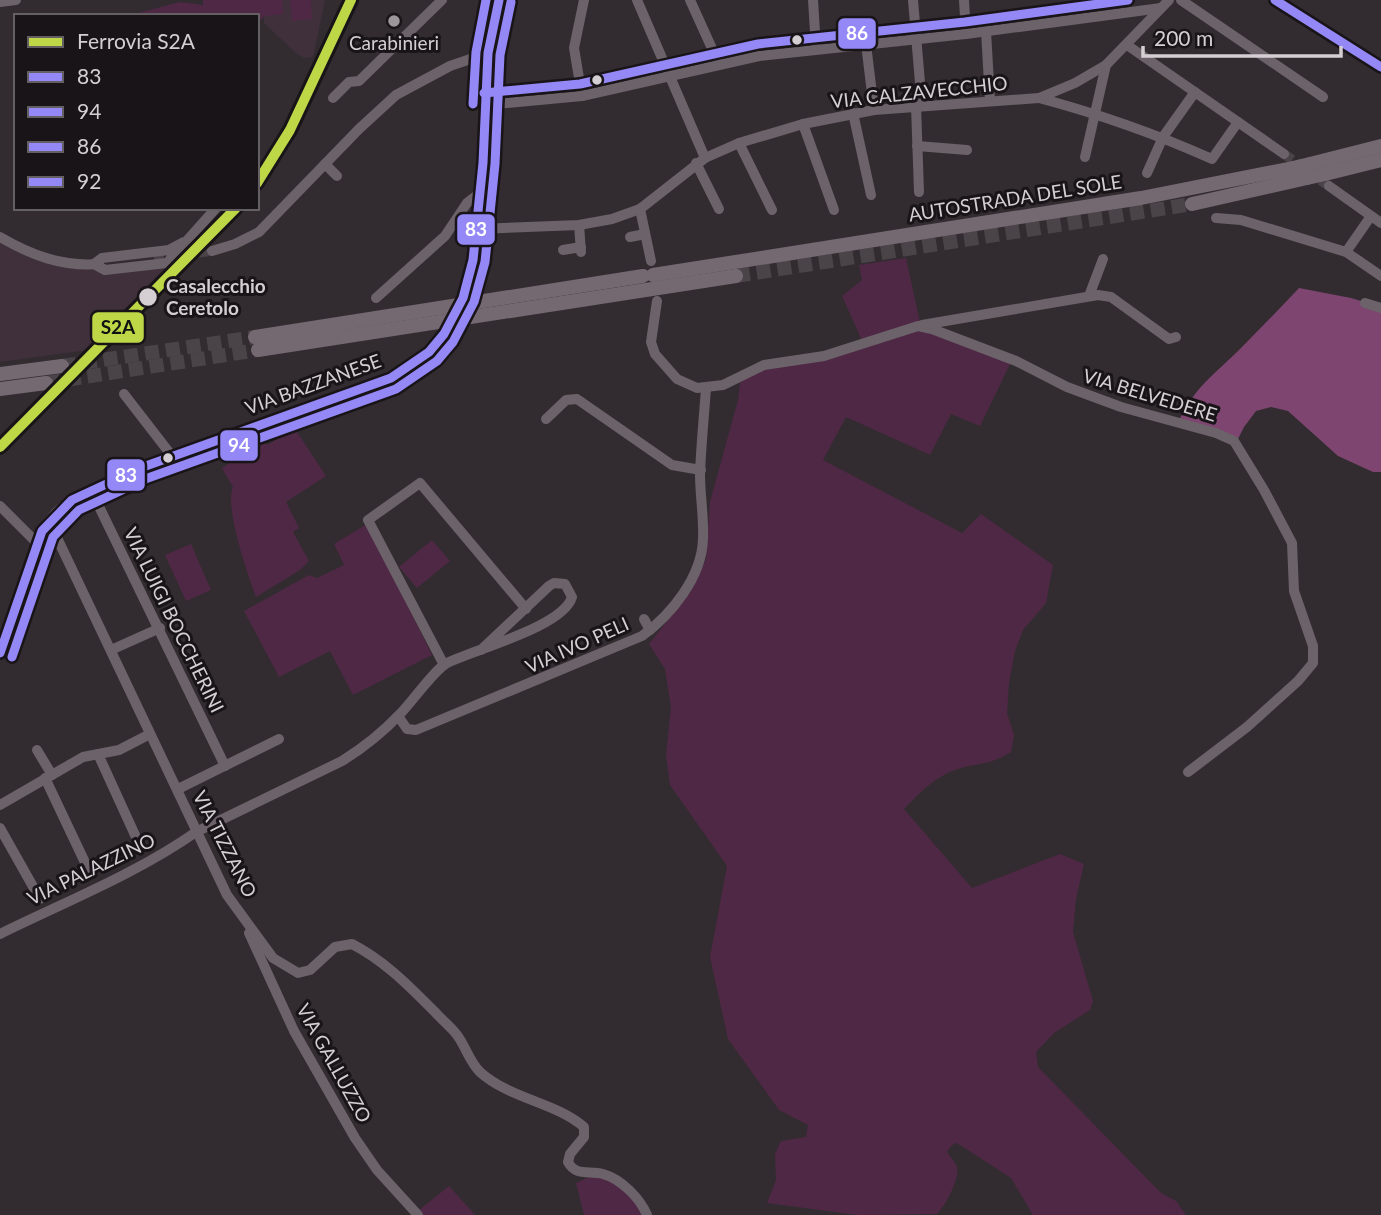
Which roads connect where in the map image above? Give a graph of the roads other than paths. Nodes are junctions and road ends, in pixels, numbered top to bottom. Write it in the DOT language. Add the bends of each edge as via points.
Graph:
graph roads {
  1 [pos="16,0"];
  2 [pos="442,0"];
  3 [pos="499,0"];
  4 [pos="584,0"];
  5 [pos="637,0"];
  6 [pos="691,0"];
  7 [pos="813,0"];
  8 [pos="913,0"];
  9 [pos="964,0"];
  10 [pos="1181,0"];
  11 [pos="1275,0"];
  12 [pos="0,2"];
  13 [pos="1165,4"];
  14 [pos="986,31"];
  15 [pos="967,34"];
  16 [pos="917,38"];
  17 [pos="866,44"];
  18 [pos="1127,45"];
  19 [pos="816,48"];
  20 [pos="488,53"];
  21 [pos="719,64"];
  22 [pos="1106,65"];
  23 [pos="1381,67"];
  24 [pos="670,76"];
  25 [pos="1195,92"];
  26 [pos="582,96"];
  27 [pos="1323,97"];
  28 [pos="333,98"];
  29 [pos="1039,98"];
  30 [pos="990,101"];
  31 [pos="485,105"];
  32 [pos="919,106"];
  33 [pos="874,110"];
  34 [pos="1094,112"];
  35 [pos="853,113"];
  36 [pos="1238,122"];
  37 [pos="803,124"];
  38 [pos="1163,137"];
  39 [pos="739,143"];
  40 [pos="917,146"];
  41 [pos="1381,146"];
  42 [pos="967,150"];
  43 [pos="1283,154"];
  44 [pos="1085,157"];
  45 [pos="1381,160"];
  46 [pos="701,161"];
  47 [pos="325,164"];
  48 [pos="1309,171"];
  49 [pos="1147,173"];
  50 [pos="337,176"];
  51 [pos="1327,180"];
  52 [pos="919,192"];
  53 [pos="480,193"];
  54 [pos="871,195"];
  55 [pos="1192,204"];
  56 [pos="640,209"];
  57 [pos="719,209"];
  58 [pos="214,210"];
  59 [pos="772,210"];
  60 [pos="834,210"];
  61 [pos="1371,216"];
  62 [pos="1216,218"];
  63 [pos="1381,223"];
  64 [pos="579,225"];
  65 [pos="476,229"];
  66 [pos="645,234"];
  67 [pos="0,237"];
  68 [pos="630,237"];
  69 [pos="564,250"];
  70 [pos="212,251"];
  71 [pos="1346,252"];
  72 [pos="154,258"];
  73 [pos="1102,259"];
  74 [pos="94,264"];
  75 [pos="649,271"];
  76 [pos="736,276"];
  77 [pos="1381,276"];
  78 [pos="466,289"];
  79 [pos="1089,296"];
  80 [pos="376,298"];
  81 [pos="657,301"];
  82 [pos="1366,303"];
  83 [pos="1381,308"];
  84 [pos="918,326"];
  85 [pos="444,334"];
  86 [pos="1176,337"];
  87 [pos="62,366"];
  88 [pos="0,373"];
  89 [pos="46,383"];
  90 [pos="706,388"];
  91 [pos="0,389"];
  92 [pos="124,394"];
  93 [pos="546,419"];
  94 [pos="172,456"];
  95 [pos="701,470"];
  96 [pos="91,490"];
  97 [pos="0,506"];
  98 [pos="49,521"];
  99 [pos="37,543"];
  100 [pos="526,608"];
  101 [pos="644,619"];
  102 [pos="160,628"];
  103 [pos="650,630"];
  104 [pos="111,650"];
  105 [pos="481,650"];
  106 [pos="0,653"];
  107 [pos="444,664"];
  108 [pos="398,716"];
  109 [pos="150,734"];
  110 [pos="279,739"];
  111 [pos="37,750"];
  112 [pos="98,754"];
  113 [pos="225,766"];
  114 [pos="1188,772"];
  115 [pos="48,777"];
  116 [pos="178,789"];
  117 [pos="0,805"];
  118 [pos="0,828"];
  119 [pos="196,832"];
  120 [pos="140,846"];
  121 [pos="90,873"];
  122 [pos="40,899"];
  123 [pos="240,914"];
  124 [pos="0,934"];
  125 [pos="418,1215"];
  126 [pos="647,1215"];
  1 -- 12 [label="street"];
  2 -- 28 [label="street" via="359,81 349,82"];
  3 -- 20 [label="main road"];
  4 -- 26 [label="street" via="574,48"];
  5 -- 24 [label="street"];
  6 -- 21 [label="street"];
  7 -- 19 [label="street"];
  8 -- 16 [label="street"];
  9 -- 15 [label="street"];
  10 -- 27 [label="street"];
  11 -- 23 [label="main road"];
  13 -- 14 [label="street"];
  13 -- 18 [label="street, VIA CALZAVECCHIO"];
  14 -- 15 [label="street"];
  14 -- 30 [label="street"];
  15 -- 16 [label="street"];
  16 -- 17 [label="street"];
  16 -- 32 [label="street"];
  17 -- 19 [label="street"];
  17 -- 33 [label="street"];
  18 -- 22 [label="street, VIA CALZAVECCHIO"];
  18 -- 25 [label="street"];
  19 -- 21 [label="street"];
  20 -- 31 [label="main road"];
  20 -- 47 [label="street" via="450,66 396,95"];
  21 -- 24 [label="street"];
  22 -- 29 [label="street, VIA CALZAVECCHIO"];
  22 -- 34 [label="street"];
  24 -- 26 [label="street"];
  24 -- 46 [label="street"];
  25 -- 36 [label="street"];
  25 -- 38 [label="street"];
  26 -- 31 [label="street"];
  29 -- 30 [label="street, VIA CALZAVECCHIO"];
  29 -- 34 [label="street"];
  30 -- 32 [label="street, VIA CALZAVECCHIO"];
  31 -- 53 [label="main road"];
  32 -- 33 [label="street, VIA CALZAVECCHIO"];
  32 -- 40 [label="street"];
  33 -- 35 [label="street, VIA CALZAVECCHIO"];
  34 -- 38 [label="street"];
  34 -- 44 [label="street"];
  35 -- 37 [label="street, VIA CALZAVECCHIO"];
  35 -- 54 [label="street"];
  36 -- 38 [label="street" via="1212,159"];
  36 -- 43 [label="street"];
  37 -- 39 [label="street, VIA CALZAVECCHIO"];
  37 -- 60 [label="street"];
  38 -- 49 [label="street"];
  39 -- 46 [label="street, VIA CALZAVECCHIO"];
  39 -- 59 [label="street"];
  40 -- 42 [label="street"];
  40 -- 52 [label="street"];
  41 -- 48 [label="highway, AUTOSTRADA DEL SOLE"];
  45 -- 51 [label="highway, AUTOSTRADA DEL SOLE"];
  46 -- 56 [label="street, VIA CALZAVECCHIO"];
  46 -- 57 [label="street"];
  47 -- 50 [label="street"];
  47 -- 70 [label="street" via="259,232"];
  48 -- 51 [label="highway, AUTOSTRADA DEL SOLE, bridge"];
  48 -- 55 [label="highway, AUTOSTRADA DEL SOLE"];
  48 -- 75 [label="highway, AUTOSTRADA DEL SOLE, bridge" via="1293,168 1153,196"];
  51 -- 61 [label="street"];
  53 -- 65 [label="main road"];
  53 -- 80 [label="street" via="467,203 445,236"];
  56 -- 64 [label="street, VIA CALZAVECCHIO"];
  56 -- 66 [label="street"];
  58 -- 74 [label="street" via="167,263 105,270"];
  61 -- 63 [label="street"];
  61 -- 71 [label="street"];
  62 -- 71 [label="street" via="1241,220"];
  64 -- 65 [label="street, VIA CALZAVECCHIO"];
  64 -- 69 [label="street" via="581,249"];
  65 -- 78 [label="main road"];
  66 -- 68 [label="street"];
  66 -- 75 [label="street"];
  67 -- 74 [label="street" via="26,252 57,261"];
  71 -- 77 [label="street"];
  72 -- 74 [label="street"];
  73 -- 79 [label="street"];
  75 -- 76 [label="highway, AUTOSTRADA DEL SOLE" via="257,343"];
  79 -- 84 [label="street"];
  79 -- 86 [label="street" via="1111,298 1169,339"];
  81 -- 90 [label="street" via="651,342 655,354 682,382"];
  82 -- 83 [label="street"];
  84 -- 90 [label="street" via="824,356 764,365"];
  84 -- 114 [label="street, VIA BELVEDERE" via="1016,361 1121,407 1234,441 1264,490 1292,543 1294,592 1313,646 1313,663 1247,727"];
  85 -- 94 [label="main road, VIA BAZZANESE" via="429,352 391,378"];
  87 -- 88 [label="highway"];
  89 -- 91 [label="highway"];
  90 -- 95 [label="street, VIA IVO PELI"];
  92 -- 94 [label="street"];
  93 -- 95 [label="street" via="566,400 577,399 672,465"];
  94 -- 96 [label="main road, VIA BAZZANESE"];
  95 -- 103 [label="street, VIA IVO PELI" via="700,560 677,600"];
  96 -- 98 [label="main road, VIA BAZZANESE"];
  96 -- 102 [label="street, VIA LUIGI BOCCHERINI"];
  97 -- 99 [label="street"];
  98 -- 99 [label="main road, VIA BAZZANESE"];
  98 -- 104 [label="street, VIA TIZZANO"];
  99 -- 106 [label="main road, VIA BAZZANESE"];
  100 -- 105 [label="street"];
  100 -- 105 [label="street" via="554,583 565,584 572,597 568,607 544,622"];
  100 -- 107 [label="street" via="420,483 368,520"];
  101 -- 103 [label="street"];
  102 -- 104 [label="street"];
  102 -- 113 [label="street, VIA LUIGI BOCCHERINI"];
  103 -- 108 [label="street, VIA IVO PELI" via="416,730 407,729"];
  104 -- 109 [label="street, VIA TIZZANO"];
  105 -- 107 [label="street"];
  107 -- 108 [label="street, VIA PALAZZINO"];
  108 -- 119 [label="street, VIA PALAZZINO" via="362,750"];
  109 -- 112 [label="street" via="119,750"];
  109 -- 116 [label="street, VIA TIZZANO"];
  110 -- 113 [label="street"];
  111 -- 115 [label="street"];
  112 -- 115 [label="street" via="83,757"];
  112 -- 120 [label="street"];
  113 -- 116 [label="street"];
  115 -- 117 [label="street"];
  115 -- 121 [label="street"];
  116 -- 119 [label="street, VIA TIZZANO"];
  118 -- 122 [label="street"];
  119 -- 123 [label="street, VIA TIZZANO"];
  119 -- 124 [label="street, VIA PALAZZINO" via="137,867"];
  123 -- 125 [label="street, VIA GALLUZZO" via="294,1031 355,1138"];
  123 -- 126 [label="street, VIA TIZZANO" via="273,958 298,973 310,970 335,947 352,944 382,962 456,1034 479,1071 584,1127 584,1137 570,1154 571,1169 606,1174 637,1197"];
}
